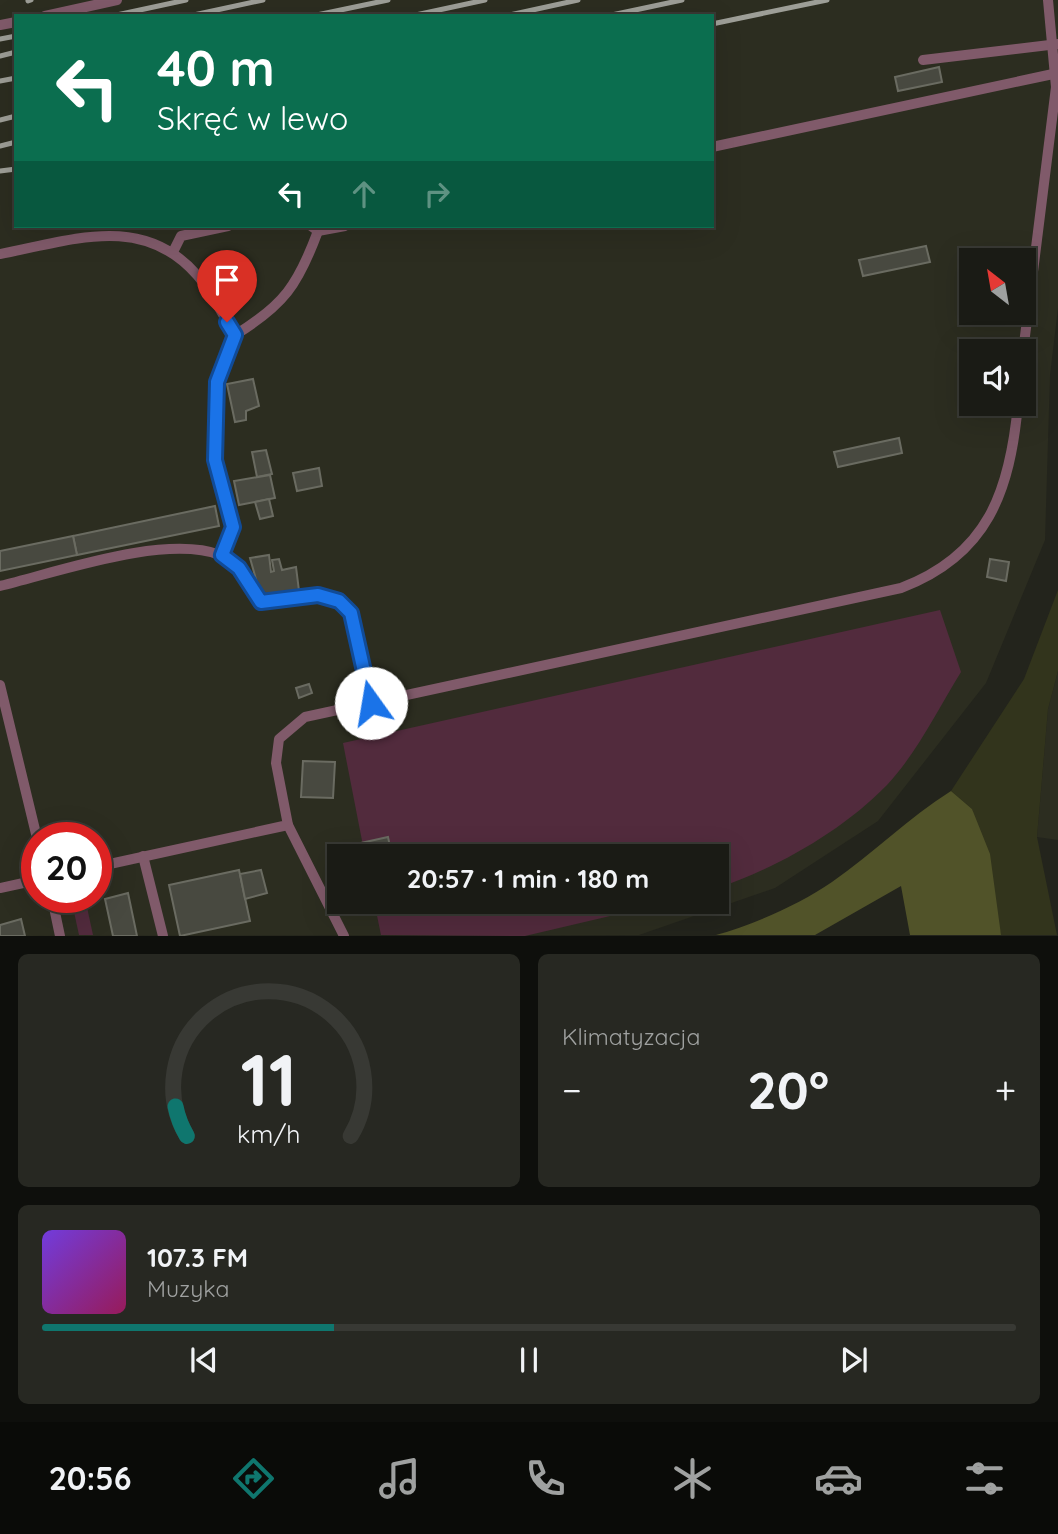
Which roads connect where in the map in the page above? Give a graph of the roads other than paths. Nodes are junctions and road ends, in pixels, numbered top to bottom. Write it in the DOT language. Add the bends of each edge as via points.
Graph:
graph roads {
  1 [pos="117,0"];
  2 [pos="1048,0"];
  3 [pos="54,14"];
  4 [pos="1055,45"];
  5 [pos="923,60"];
  6 [pos="1054,74"];
  7 [pos="714,147"];
  8 [pos="219,228"];
  9 [pos="314,229"];
  10 [pos="173,253"];
  11 [pos="0,254"];
  12 [pos="235,335"];
  13 [pos="1025,339"];
  14 [pos="1016,416"];
  15 [pos="222,555"];
  16 [pos="0,586"];
  17 [pos="0,685"];
  18 [pos="371,703"];
  19 [pos="33,822"];
  20 [pos="288,825"];
  21 [pos="143,856"];
  22 [pos="112,863"];
  23 [pos="21,883"];
  24 [pos="0,888"];
  25 [pos="55,913"];
  26 [pos="339,935"];
  27 [pos="60,936"];
  28 [pos="163,936"];
  1 -- 3 [label="lane"];
  2 -- 4 [label="lane"];
  4 -- 5 [label="lane"];
  4 -- 6 [label="lane"];
  6 -- 7 [label="lane"];
  6 -- 13 [label="lane"];
  8 -- 10 [label="lane" via="181,236"];
  9 -- 12 [label="lane" via="302,274 266,316"];
  10 -- 11 [label="lane" via="140,238 109,234"];
  10 -- 12 [label="lane" via="199,276"];
  12 -- 15 [label="lane" via="217,382 215,460 233,527"];
  14 -- 18 [label="lane" via="1004,488 990,519 967,549 931,577 901,588"];
  15 -- 16 [label="lane" via="189,547 154,549"];
  15 -- 18 [label="lane" via="239,568 261,602 318,595 339,601 351,613"];
  17 -- 19 [label="lane"];
  18 -- 20 [label="lane" via="305,717 279,739 276,763"];
  20 -- 21 [label="lane"];
  20 -- 26 [label="lane"];
  21 -- 22 [label="lane"];
  21 -- 28 [label="lane"];
  23 -- 24 [label="lane"];
  25 -- 27 [label="lane"];
}
